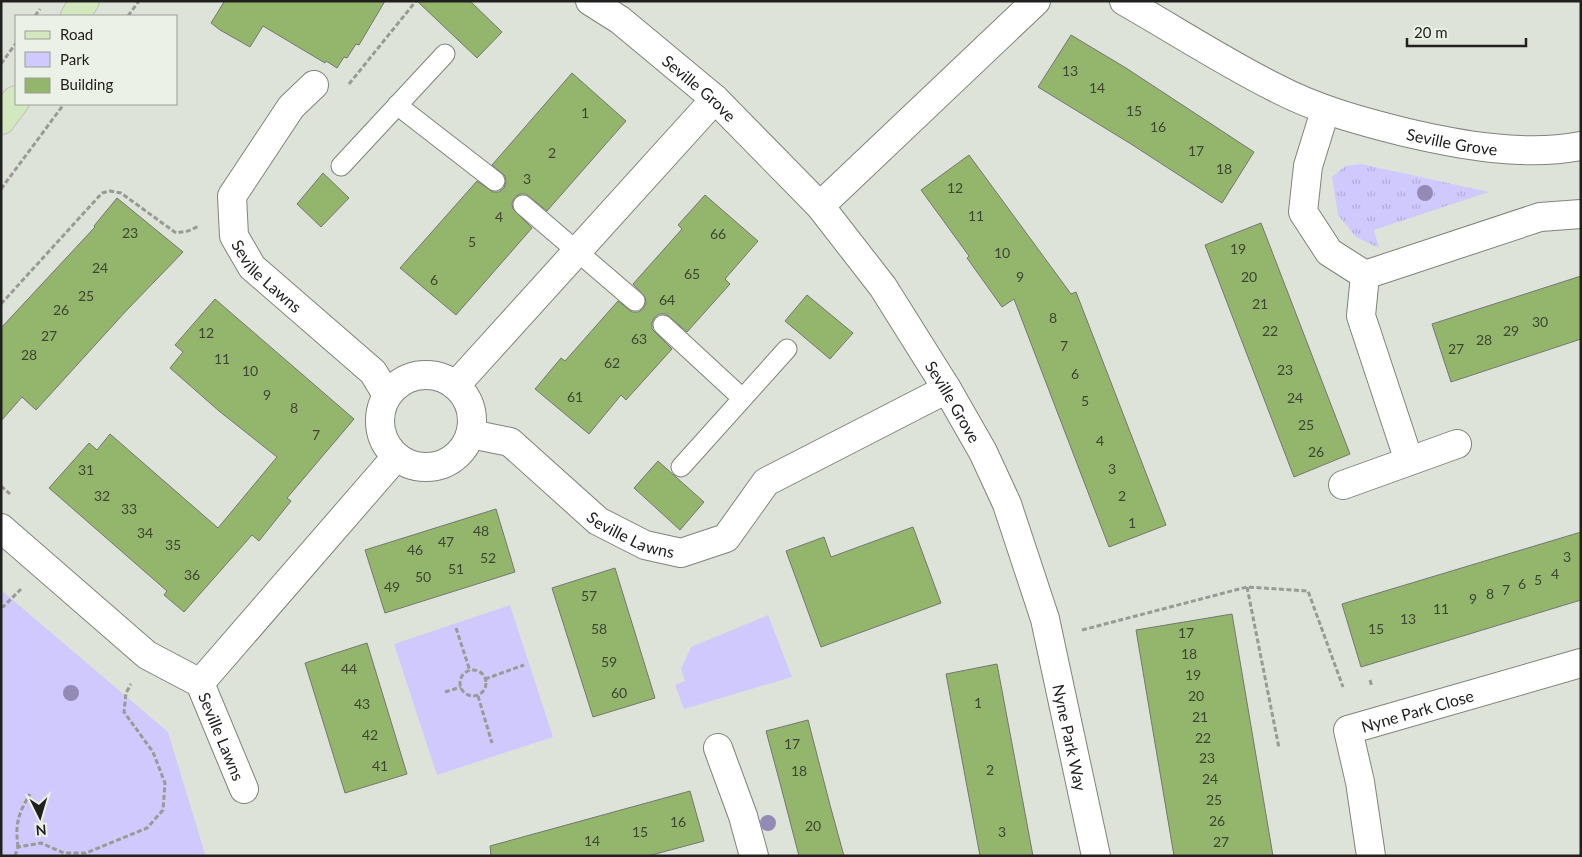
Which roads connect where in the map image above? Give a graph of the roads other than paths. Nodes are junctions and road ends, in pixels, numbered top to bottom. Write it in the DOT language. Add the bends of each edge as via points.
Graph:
graph roads {
  1 [pos="85,1"];
  2 [pos="590,1"];
  3 [pos="1036,1"];
  4 [pos="1124,1"];
  5 [pos="76,15"];
  6 [pos="445,54"];
  7 [pos="314,85"];
  8 [pos="715,99"];
  9 [pos="15,101"];
  10 [pos="396,105"];
  11 [pos="1325,111"];
  12 [pos="1,120"];
  13 [pos="1581,146"];
  14 [pos="341,166"];
  15 [pos="495,181"];
  16 [pos="523,205"];
  17 [pos="820,206"];
  18 [pos="1581,214"];
  19 [pos="577,251"];
  20 [pos="1365,275"];
  21 [pos="634,301"];
  22 [pos="663,325"];
  23 [pos="786,349"];
  24 [pos="456,385"];
  25 [pos="947,389"];
  26 [pos="387,395"];
  27 [pos="742,398"];
  28 [pos="472,434"];
  29 [pos="1456,444"];
  30 [pos="396,457"];
  31 [pos="1410,461"];
  32 [pos="681,467"];
  33 [pos="1343,485"];
  34 [pos="1,528"];
  35 [pos="1048,628"];
  36 [pos="1581,663"];
  37 [pos="200,683"];
  38 [pos="718,748"];
  39 [pos="244,790"];
  40 [pos="754,856"];
  41 [pos="1096,856"];
  42 [pos="1371,856"];
  1 -- 5 [label="main road"];
  2 -- 8 [label="street, Seville Grove" via="620,20"];
  3 -- 17 [label="street"];
  4 -- 11 [label="street, Seville Grove" via="1276,89"];
  6 -- 10 [label="lane"];
  7 -- 26 [label="street, Seville Lawns" via="291,108 232,196 234,236 252,267 372,372"];
  8 -- 17 [label="street, Seville Grove"];
  8 -- 19 [label="street"];
  9 -- 12 [label="main road"];
  10 -- 14 [label="lane"];
  10 -- 15 [label="lane"];
  11 -- 13 [label="street, Seville Grove" via="1452,143 1512,150"];
  11 -- 20 [label="street" via="1308,166 1302,212 1328,252"];
  16 -- 19 [label="lane"];
  17 -- 25 [label="street, Seville Grove" via="883,287"];
  18 -- 20 [label="street" via="1540,217"];
  19 -- 21 [label="lane"];
  19 -- 24 [label="street"];
  20 -- 31 [label="street" via="1361,316"];
  22 -- 27 [label="lane"];
  23 -- 27 [label="lane"];
  24 -- 26 [label="street" via="439,376 416,375 401,381"];
  24 -- 28 [label="street" via="467,396 473,415"];
  25 -- 28 [label="street, Seville Lawns" via="766,482 726,538 682,553 645,545 598,521 510,442"];
  25 -- 35 [label="street, Seville Grove" via="983,452 1007,504"];
  26 -- 30 [label="street" via="381,409 380,429 384,442"];
  27 -- 32 [label="lane"];
  28 -- 30 [label="street" via="461,452 447,463 428,468 410,465"];
  29 -- 31 [label="street"];
  30 -- 37 [label="street, Seville Lawns"];
  31 -- 33 [label="street"];
  34 -- 37 [label="street, Seville Lawns" via="147,655"];
  35 -- 41 [label="street, Nyne Park Way"];
  36 -- 42 [label="street, Nyne Park Close" via="1348,730"];
  37 -- 39 [label="street, Seville Lawns"];
  38 -- 40 [label="street" via="744,816"];
}
